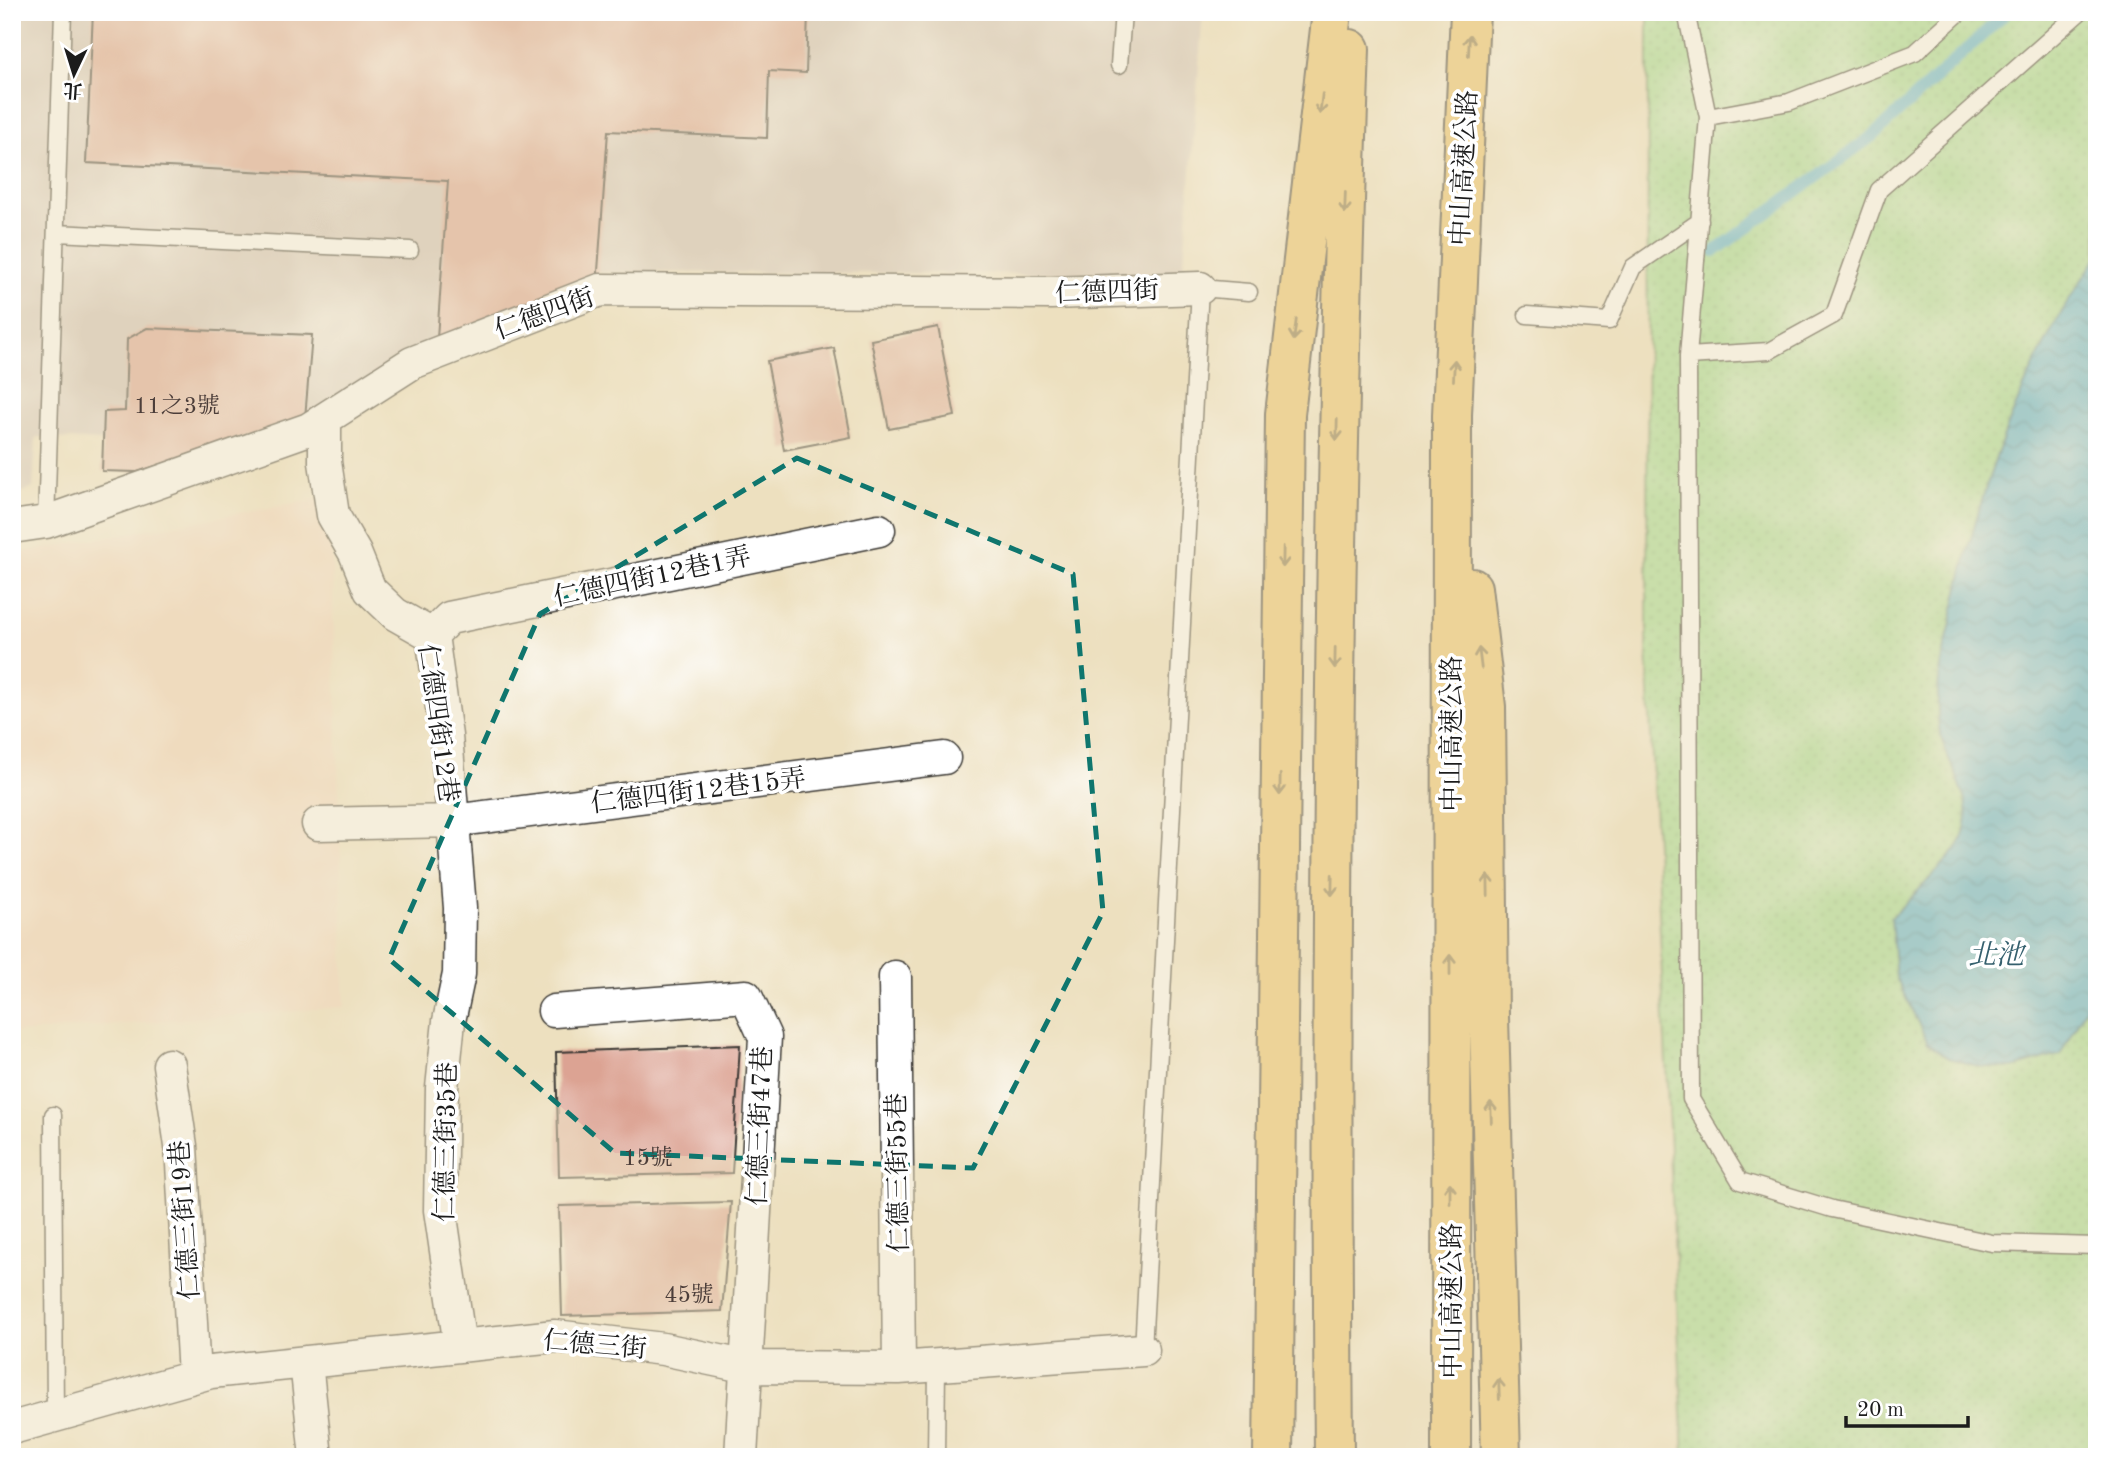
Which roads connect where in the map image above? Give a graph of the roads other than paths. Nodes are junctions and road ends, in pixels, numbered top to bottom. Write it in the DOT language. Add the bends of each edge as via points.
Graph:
graph roads {
  1 [pos="63,12"];
  2 [pos="1123,12"];
  3 [pos="1332,12"];
  4 [pos="1352,12"];
  5 [pos="1470,12"];
  6 [pos="1686,12"];
  7 [pos="1960,12"];
  8 [pos="2080,12"];
  9 [pos="1119,65"];
  10 [pos="1708,117"];
  11 [pos="1700,221"];
  12 [pos="56,233"];
  13 [pos="410,250"];
  14 [pos="1200,288"];
  15 [pos="1249,292"];
  16 [pos="1527,315"];
  17 [pos="1688,356"];
  18 [pos="1452,415"];
  19 [pos="325,419"];
  20 [pos="46,522"];
  21 [pos="12,527"];
  22 [pos="879,530"];
  23 [pos="432,635"];
  24 [pos="944,758"];
  25 [pos="453,821"];
  26 [pos="318,824"];
  27 [pos="895,977"];
  28 [pos="554,1010"];
  29 [pos="449,1021"];
  30 [pos="169,1065"];
  31 [pos="53,1115"];
  32 [pos="2097,1246"];
  33 [pos="460,1346"];
  34 [pos="1143,1350"];
  35 [pos="306,1362"];
  36 [pos="937,1366"];
  37 [pos="748,1367"];
  38 [pos="899,1368"];
  39 [pos="194,1376"];
  40 [pos="55,1416"];
  41 [pos="12,1428"];
  42 [pos="316,1457"];
  43 [pos="741,1457"];
  44 [pos="936,1457"];
  45 [pos="1273,1457"];
  46 [pos="1334,1457"];
  47 [pos="1451,1457"];
  48 [pos="1501,1457"];
  1 -- 12 [label="lane"];
  2 -- 9 [label="lane"];
  3 -- 45 [label="highway, one-way" via="1285,414"];
  4 -- 46 [label="highway, one-way" via="1337,479 1330,1028"];
  18 -- 5 [label="highway, 中山高速公路, one-way"];
  6 -- 10 [label="lane"];
  7 -- 10 [label="lane" via="1915,53 1789,102"];
  8 -- 17 [label="lane" via="1879,190 1834,316 1769,351"];
  10 -- 11 [label="lane"];
  11 -- 16 [label="lane" via="1633,267 1609,321"];
  11 -- 17 [label="lane"];
  12 -- 13 [label="lane"];
  12 -- 20 [label="lane"];
  14 -- 15 [label="lane"];
  14 -- 19 [label="street, 仁德四街" via="1051,293 600,290 412,363"];
  14 -- 34 [label="lane"];
  17 -- 32 [label="lane" via="1691,1099 1740,1181 1832,1209 1992,1243"];
  47 -- 18 [label="highway, 中山高速公路, one-way"];
  48 -- 18 [label="highway, one-way" via="1486,707"];
  19 -- 20 [label="street, 仁德四街" via="309,429"];
  19 -- 23 [label="street, 仁德四街12巷" via="332,514 370,590 395,614"];
  20 -- 21 [label="street, 仁德四街"];
  22 -- 23 [label="street, 仁德四街12巷1弄" via="449,618"];
  23 -- 25 [label="street, 仁德四街12巷"];
  24 -- 25 [label="street, 仁德四街12巷15弄"];
  25 -- 26 [label="street, 仁德四街12巷15弄"];
  25 -- 29 [label="street, 仁德四街12巷" via="460,908 459,974"];
  27 -- 38 [label="street, 仁德三街55巷"];
  28 -- 37 [label="street, 仁德三街47巷" via="746,996 765,1037"];
  29 -- 33 [label="street, 仁德三街35巷" via="442,1087 440,1210"];
  30 -- 39 [label="street, 仁德三街19巷" via="181,1146"];
  31 -- 40 [label="lane"];
  33 -- 35 [label="street, 仁德三街"];
  33 -- 37 [label="street, 仁德三街" via="555,1336 663,1349"];
  34 -- 36 [label="street, 仁德三街"];
  35 -- 39 [label="street, 仁德三街"];
  35 -- 42 [label="street"];
  36 -- 38 [label="street, 仁德三街"];
  36 -- 44 [label="lane"];
  37 -- 38 [label="street, 仁德三街"];
  37 -- 43 [label="street"];
  39 -- 40 [label="street, 仁德三街"];
  40 -- 41 [label="street, 仁德三街"];
}
